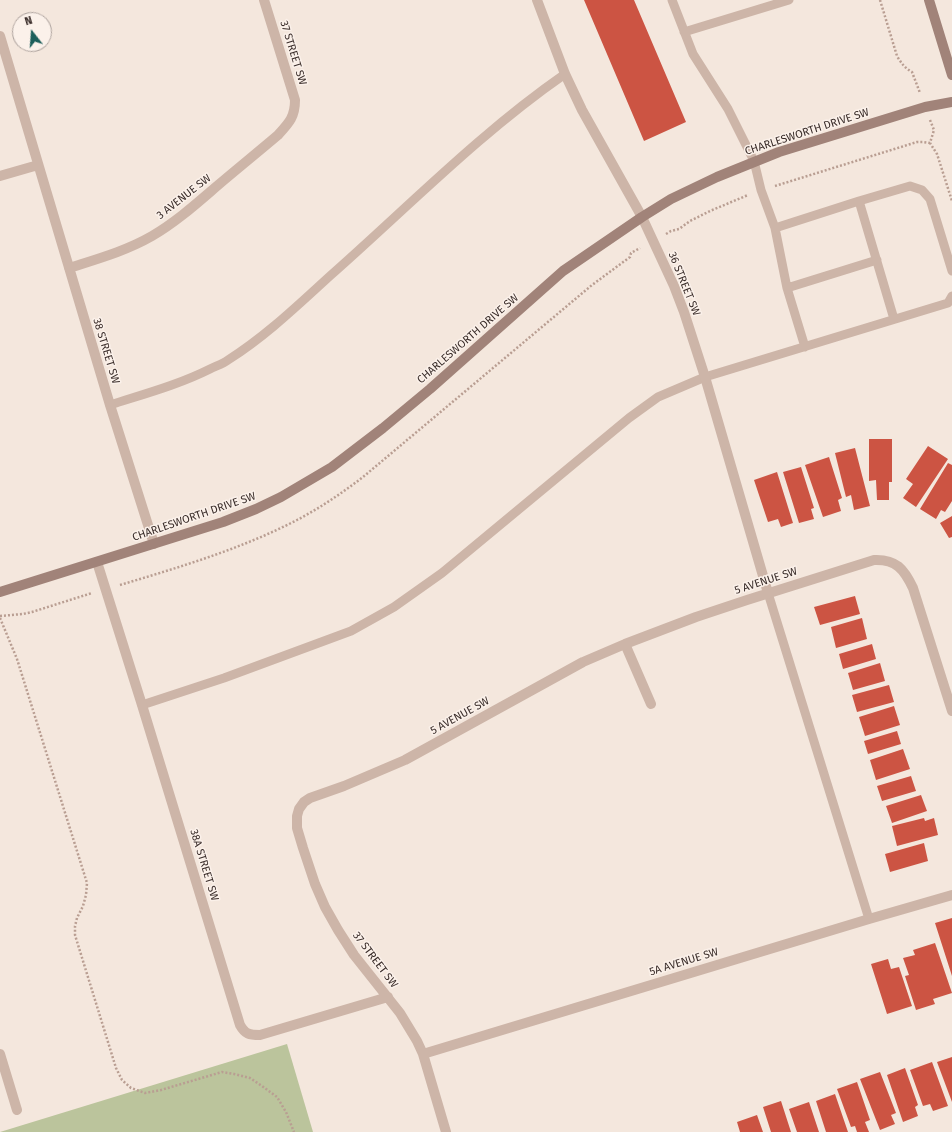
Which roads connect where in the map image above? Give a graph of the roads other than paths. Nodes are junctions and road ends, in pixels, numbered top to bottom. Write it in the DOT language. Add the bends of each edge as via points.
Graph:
graph roads {
  1 [pos="264,0"];
  2 [pos="537,0"];
  3 [pos="672,0"];
  4 [pos="789,0"];
  5 [pos="930,0"];
  6 [pos="684,32"];
  7 [pos="0,36"];
  8 [pos="565,74"];
  9 [pos="952,75"];
  10 [pos="952,102"];
  11 [pos="294,114"];
  12 [pos="754,161"];
  13 [pos="38,165"];
  14 [pos="0,176"];
  15 [pos="859,201"];
  16 [pos="642,217"];
  17 [pos="775,228"];
  18 [pos="877,260"];
  19 [pos="69,268"];
  20 [pos="952,271"];
  21 [pos="787,288"];
  22 [pos="952,296"];
  23 [pos="894,319"];
  24 [pos="805,347"];
  25 [pos="705,377"];
  26 [pos="110,405"];
  27 [pos="154,544"];
  28 [pos="97,562"];
  29 [pos="0,592"];
  30 [pos="768,593"];
  31 [pos="625,644"];
  32 [pos="651,704"];
  33 [pos="142,705"];
  34 [pos="952,711"];
  35 [pos="304,802"];
  36 [pos="952,895"];
  37 [pos="869,919"];
  38 [pos="388,997"];
  39 [pos="0,1054"];
  40 [pos="423,1054"];
  41 [pos="17,1110"];
  42 [pos="446,1132"];
  1 -- 11 [label="street, 37 STREET SW" via="295,100"];
  2 -- 8 [label="street, 36 STREET SW"];
  3 -- 6 [label="lane"];
  4 -- 6 [label="lane"];
  5 -- 9 [label="street"];
  6 -- 12 [label="lane" via="693,54 728,109"];
  7 -- 13 [label="street, 38 STREET SW"];
  8 -- 16 [label="street, 36 STREET SW" via="582,110"];
  8 -- 26 [label="lane" via="532,97 456,161 295,308 254,342 227,361 200,374"];
  10 -- 12 [label="street, CHARLESWORTH DRIVE SW" via="926,107"];
  11 -- 19 [label="street, 3 AVENUE SW" via="278,135 170,224 131,246"];
  12 -- 16 [label="street, CHARLESWORTH DRIVE SW" via="671,199"];
  12 -- 17 [label="lane"];
  13 -- 14 [label="street"];
  13 -- 19 [label="street, 38 STREET SW"];
  15 -- 17 [label="lane"];
  15 -- 18 [label="lane"];
  15 -- 20 [label="lane" via="910,186 922,190 930,199"];
  16 -- 25 [label="street, 36 STREET SW" via="682,305"];
  16 -- 27 [label="street, CHARLESWORTH DRIVE SW" via="563,271 430,389 332,467 256,509"];
  17 -- 21 [label="lane"];
  18 -- 21 [label="lane"];
  18 -- 23 [label="lane"];
  19 -- 26 [label="street, 38 STREET SW"];
  21 -- 24 [label="lane"];
  22 -- 23 [label="lane" via="948,303"];
  23 -- 24 [label="lane"];
  24 -- 25 [label="lane"];
  25 -- 30 [label="street, 36 STREET SW"];
  25 -- 33 [label="lane" via="658,397 629,418 442,573 394,608 351,631 230,676"];
  26 -- 27 [label="street, 38 STREET SW"];
  27 -- 28 [label="street, CHARLESWORTH DRIVE SW"];
  28 -- 29 [label="street, CHARLESWORTH DRIVE SW"];
  28 -- 33 [label="street, 38A STREET SW"];
  30 -- 31 [label="street, 5 AVENUE SW"];
  30 -- 34 [label="street, 5 AVENUE SW" via="874,560 893,562 902,569 913,588"];
  30 -- 37 [label="lane"];
  31 -- 32 [label="street"];
  31 -- 35 [label="street, 5 AVENUE SW" via="583,662 405,760"];
  33 -- 38 [label="street, 38A STREET SW" via="244,1032 260,1035"];
  35 -- 38 [label="street, 37 STREET SW" via="297,816 297,828 315,884 325,907 354,955"];
  36 -- 37 [label="street, 5A AVENUE SW"];
  37 -- 40 [label="street, 5A AVENUE SW"];
  38 -- 40 [label="street, 37 STREET SW"];
  39 -- 41 [label="street"];
  40 -- 42 [label="street, 37 STREET SW"];
}
